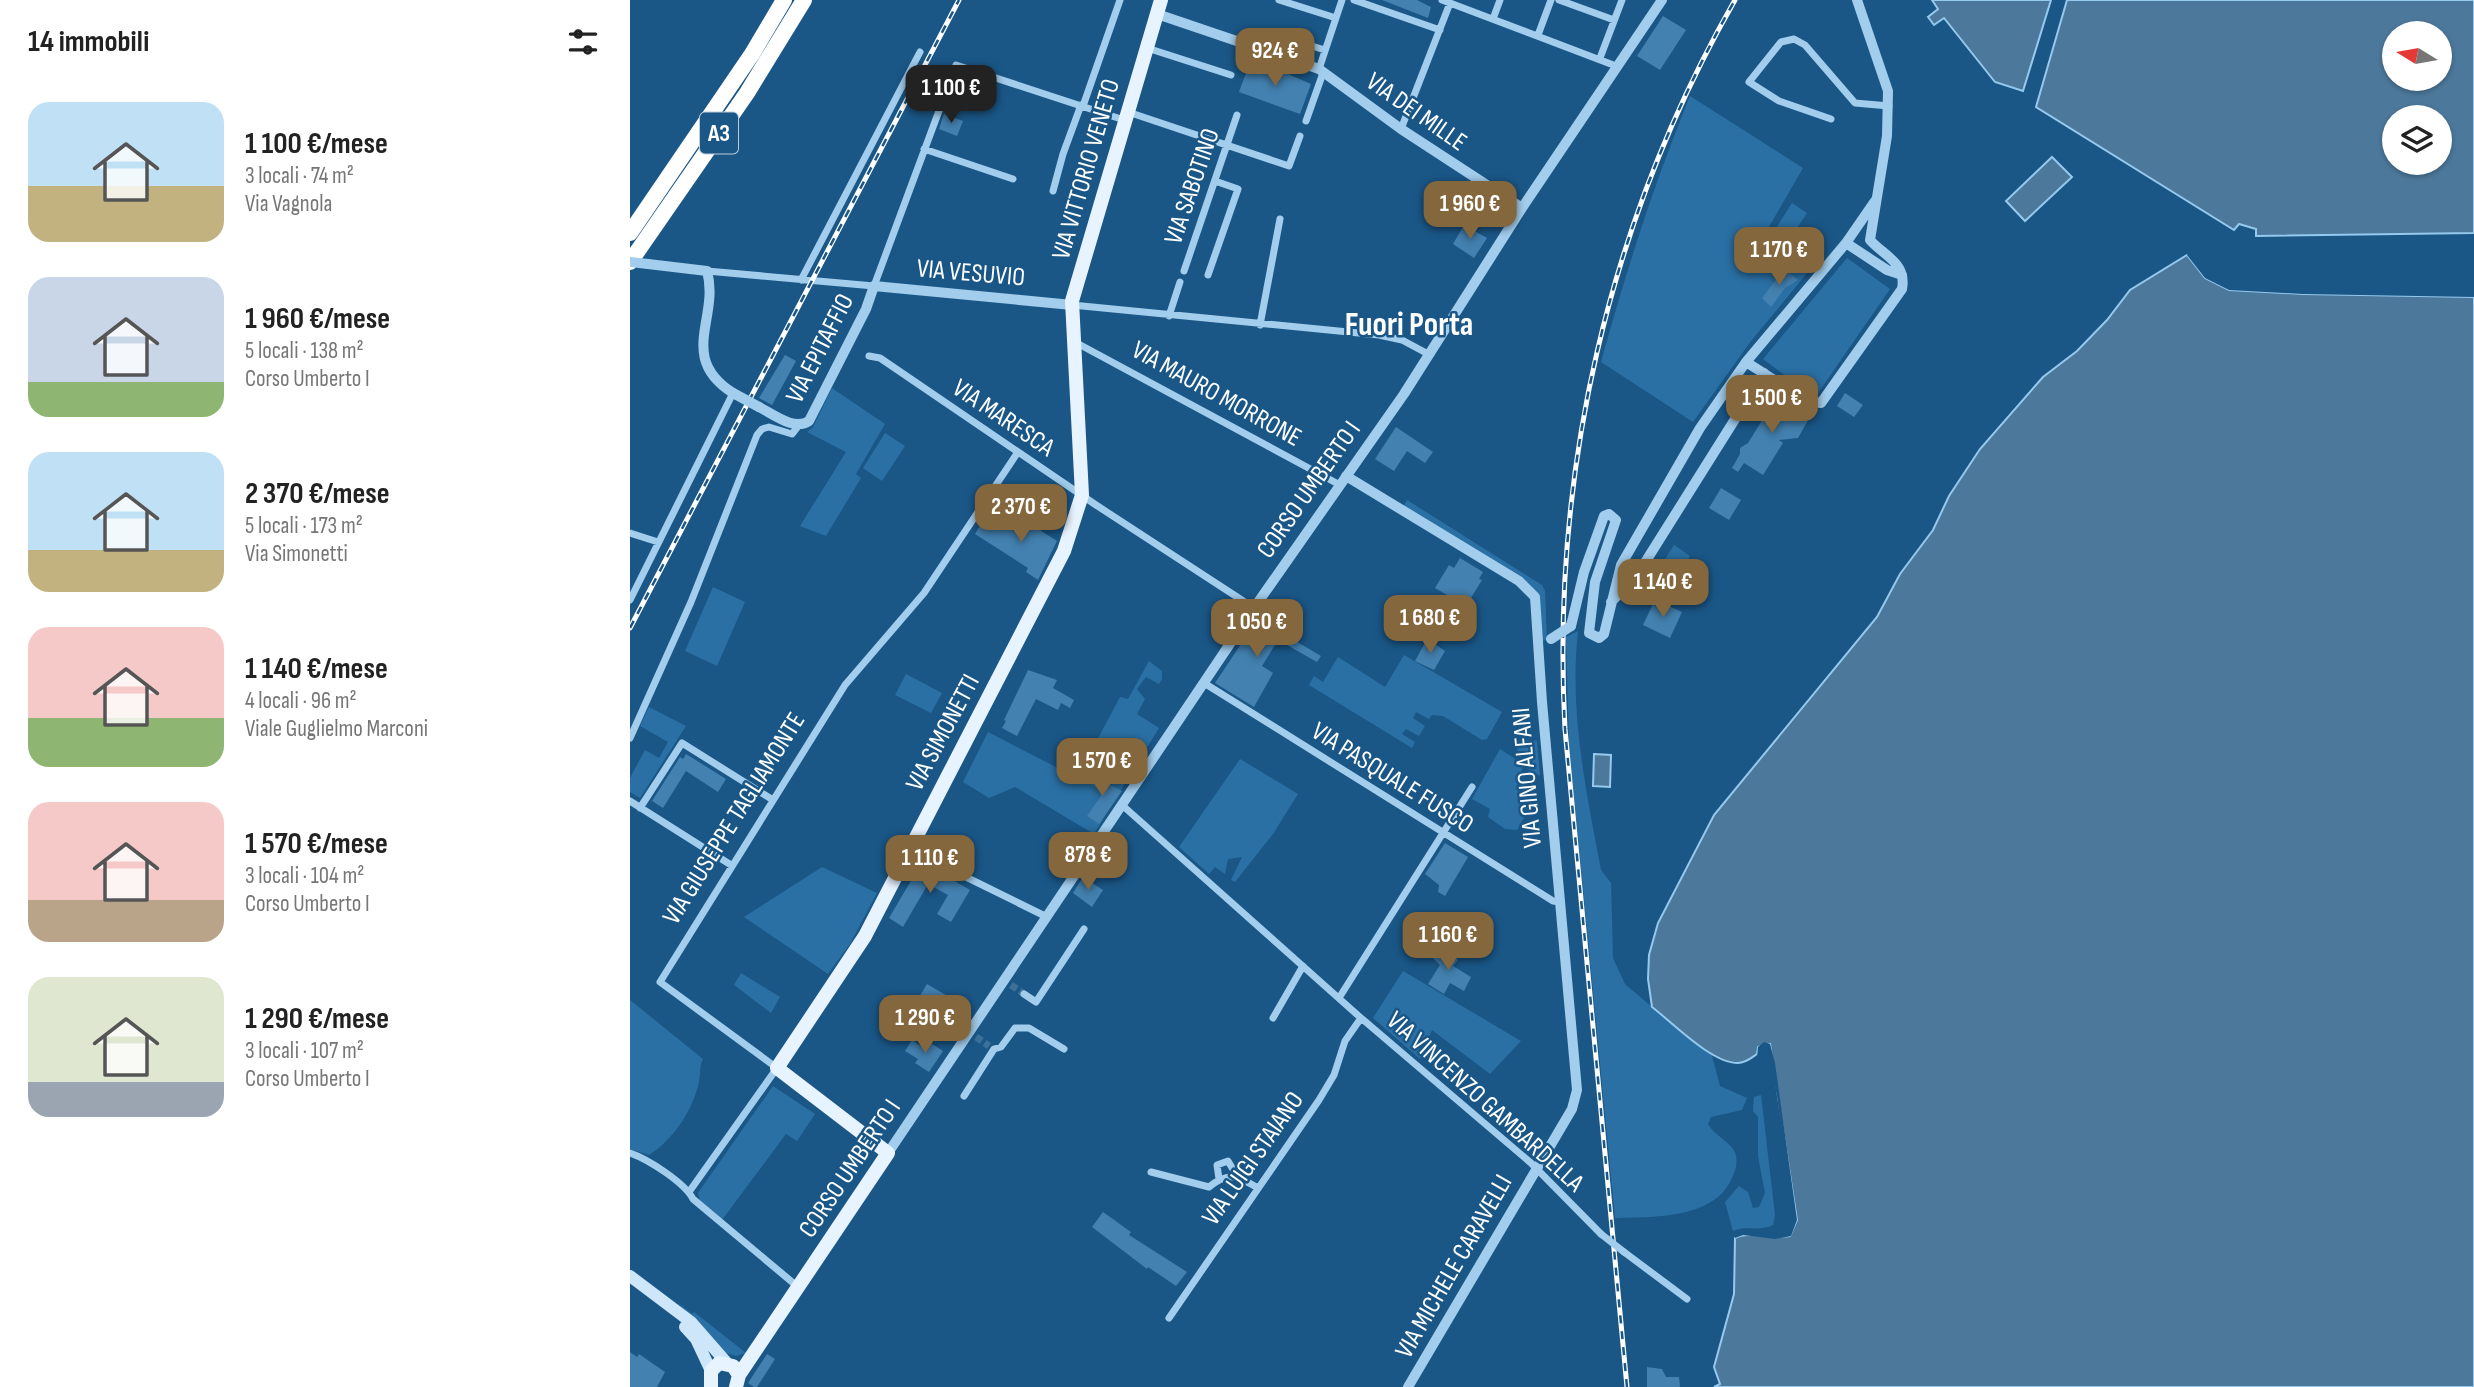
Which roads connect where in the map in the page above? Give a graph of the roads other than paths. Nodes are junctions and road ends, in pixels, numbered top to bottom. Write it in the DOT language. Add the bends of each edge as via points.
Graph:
graph roads {
  1 [pos="784,0"];
  2 [pos="803,0"];
  3 [pos="1120,0"];
  4 [pos="1279,0"];
  5 [pos="1342,0"];
  6 [pos="1353,0"];
  7 [pos="1500,0"];
  8 [pos="1551,0"];
  9 [pos="1559,0"];
  10 [pos="1622,0"];
  11 [pos="1662,0"];
  12 [pos="1857,0"];
  13 [pos="1446,2"];
  14 [pos="1159,7"];
  15 [pos="1336,18"];
  16 [pos="1493,19"];
  17 [pos="1614,20"];
  18 [pos="1440,30"];
  19 [pos="1538,35"];
  20 [pos="1147,48"];
  21 [pos="1325,50"];
  22 [pos="920,52"];
  23 [pos="1600,58"];
  24 [pos="1289,60"];
  25 [pos="1616,66"];
  26 [pos="1321,71"];
  27 [pos="1231,75"];
  28 [pos="1082,105"];
  29 [pos="1889,106"];
  30 [pos="1126,116"];
  31 [pos="1237,116"];
  32 [pos="1831,119"];
  33 [pos="1306,121"];
  34 [pos="1401,129"];
  35 [pos="1300,136"];
  36 [pos="1227,145"];
  37 [pos="925,149"];
  38 [pos="1013,179"];
  39 [pos="1215,181"];
  40 [pos="1053,191"];
  41 [pos="1875,201"];
  42 [pos="1522,208"];
  43 [pos="1280,219"];
  44 [pos="630,233"];
  45 [pos="1846,243"];
  46 [pos="630,262"];
  47 [pos="707,271"];
  48 [pos="1184,271"];
  49 [pos="1208,275"];
  50 [pos="1902,275"];
  51 [pos="801,280"];
  52 [pos="1180,282"];
  53 [pos="874,286"];
  54 [pos="1072,305"];
  55 [pos="1169,316"];
  56 [pos="1260,325"];
  57 [pos="1073,341"];
  58 [pos="1430,355"];
  59 [pos="869,356"];
  60 [pos="1746,362"];
  61 [pos="1764,373"];
  62 [pos="733,393"];
  63 [pos="799,425"];
  64 [pos="1017,452"];
  65 [pos="1675,471"];
  66 [pos="1343,481"];
  67 [pos="1668,481"];
  68 [pos="1695,483"];
  69 [pos="1689,494"];
  70 [pos="1082,495"];
  71 [pos="630,533"];
  72 [pos="658,542"];
  73 [pos="630,600"];
  74 [pos="1611,602"];
  75 [pos="1254,608"];
  76 [pos="1538,642"];
  77 [pos="1204,683"];
  78 [pos="630,738"];
  79 [pos="1472,787"];
  80 [pos="773,800"];
  81 [pos="630,802"];
  82 [pos="1122,805"];
  83 [pos="640,807"];
  84 [pos="1443,833"];
  85 [pos="908,848"];
  86 [pos="731,865"];
  87 [pos="1560,902"];
  88 [pos="1047,917"];
  89 [pos="1084,929"];
  90 [pos="1303,966"];
  91 [pos="1024,994"];
  92 [pos="1339,998"];
  93 [pos="1273,1018"];
  94 [pos="1361,1018"];
  95 [pos="1064,1049"];
  96 [pos="777,1068"];
  97 [pos="964,1096"];
  98 [pos="630,1153"];
  99 [pos="888,1153"];
  100 [pos="1536,1169"];
  101 [pos="1151,1172"];
  102 [pos="1237,1176"];
  103 [pos="1219,1179"];
  104 [pos="1258,1188"];
  105 [pos="690,1192"];
  106 [pos="630,1276"];
  107 [pos="799,1287"];
  108 [pos="1687,1299"];
  109 [pos="667,1305"];
  110 [pos="1169,1318"];
  111 [pos="711,1371"];
  112 [pos="734,1372"];
  113 [pos="711,1387"];
  114 [pos="1408,1387"];
  1 -- 44 [label="highway, A3"];
  2 -- 46 [label="highway, A3" via="747,93"];
  3 -- 28 [label="street"];
  4 -- 15 [label="street"];
  5 -- 15 [label="street"];
  6 -- 18 [label="street"];
  7 -- 16 [label="street"];
  8 -- 19 [label="street"];
  9 -- 17 [label="street"];
  10 -- 17 [label="street"];
  11 -- 25 [label="street, CORSO UMBERTO I"];
  12 -- 29 [label="street" via="1884,76"];
  13 -- 16 [label="street"];
  13 -- 18 [label="street"];
  14 -- 20 [label="main road, VIA VITTORIO VENETO"];
  14 -- 24 [label="street, VIA DEI MILLE"];
  15 -- 21 [label="street"];
  16 -- 19 [label="street"];
  17 -- 23 [label="street"];
  18 -- 34 [label="street"];
  19 -- 23 [label="street"];
  20 -- 27 [label="street"];
  20 -- 30 [label="main road, VIA VITTORIO VENETO"];
  21 -- 24 [label="street" via="1295,41"];
  21 -- 26 [label="street"];
  22 -- 51 [label="street"];
  23 -- 25 [label="street"];
  24 -- 26 [label="street, VIA DEI MILLE"];
  25 -- 42 [label="street, CORSO UMBERTO I"];
  26 -- 33 [label="street"];
  26 -- 34 [label="street, VIA DEI MILLE"];
  28 -- 30 [label="street"];
  28 -- 37 [label="street" via="956,65"];
  28 -- 40 [label="street"];
  29 -- 32 [label="street" via="1855,103 1805,45 1794,39 1781,41 1749,82 1779,101"];
  29 -- 41 [label="street"];
  30 -- 36 [label="street"];
  30 -- 54 [label="main road, VIA VITTORIO VENETO"];
  31 -- 36 [label="street, VIA SABOTINO"];
  34 -- 42 [label="street, VIA DEI MILLE"];
  35 -- 36 [label="street" via="1289,166"];
  36 -- 39 [label="street, VIA SABOTINO"];
  37 -- 38 [label="street"];
  37 -- 53 [label="street"];
  39 -- 48 [label="street, VIA SABOTINO"];
  39 -- 49 [label="street" via="1238,189"];
  41 -- 45 [label="street"];
  41 -- 50 [label="street" via="1870,240 1892,258"];
  42 -- 58 [label="street, CORSO UMBERTO I"];
  43 -- 56 [label="street"];
  45 -- 50 [label="street"];
  45 -- 60 [label="street"];
  46 -- 47 [label="street, VIA VESUVIO, bridge"];
  47 -- 51 [label="street, VIA VESUVIO"];
  47 -- 62 [label="street, VIA EPITAFFIO" via="710,285 701,342 708,370"];
  50 -- 61 [label="street" via="1902,289 1824,401 1810,402"];
  51 -- 53 [label="street, VIA VESUVIO"];
  52 -- 55 [label="street, VIA SABOTINO"];
  53 -- 54 [label="street, VIA VESUVIO"];
  53 -- 63 [label="street, VIA EPITAFFIO" via="812,417"];
  54 -- 55 [label="street, VIA VESUVIO"];
  54 -- 57 [label="main road, VIA VITTORIO VENETO"];
  55 -- 56 [label="street, VIA VESUVIO"];
  56 -- 58 [label="street, VIA VESUVIO" via="1392,337"];
  57 -- 66 [label="street, VIA MAURO MORRONE"];
  57 -- 70 [label="main road, VIA VITTORIO VENETO"];
  58 -- 66 [label="street, CORSO UMBERTO I"];
  59 -- 64 [label="street, VIA MARESCA" via="880,358"];
  60 -- 61 [label="street"];
  60 -- 65 [label="street"];
  61 -- 68 [label="street"];
  62 -- 63 [label="street, VIA EPITAFFIO, bridge"];
  62 -- 72 [label="street"];
  63 -- 78 [label="street" via="792,434 769,428 757,435 691,602"];
  64 -- 70 [label="street, VIA MARESCA"];
  64 -- 80 [label="street, VIA GIUSEPPE TAGLIAMONTE" via="924,593 845,685"];
  65 -- 67 [label="street"];
  65 -- 68 [label="street"];
  66 -- 75 [label="street, CORSO UMBERTO I"];
  66 -- 76 [label="street, VIA GINO ALFANI" via="1531,590 1538,611"];
  67 -- 69 [label="street"];
  67 -- 74 [label="street" via="1621,565"];
  68 -- 69 [label="street"];
  69 -- 74 [label="street" via="1634,580"];
  70 -- 75 [label="street, VIA MARESCA"];
  70 -- 85 [label="main road, VIA SIMONETTI" via="1063,551"];
  71 -- 72 [label="street"];
  72 -- 73 [label="street"];
  74 -- 76 [label="street, bridge" via="1604,634 1593,637 1589,633 1595,582 1616,520 1609,514 1604,516 1587,561 1571,626"];
  75 -- 77 [label="street, CORSO UMBERTO I"];
  76 -- 87 [label="street, VIA GINO ALFANI"];
  77 -- 82 [label="street, CORSO UMBERTO I"];
  77 -- 84 [label="street, VIA PASQUALE FUSCO"];
  79 -- 84 [label="street"];
  80 -- 83 [label="street" via="682,743"];
  80 -- 86 [label="street, VIA GIUSEPPE TAGLIAMONTE"];
  81 -- 83 [label="street"];
  82 -- 88 [label="street, CORSO UMBERTO I"];
  82 -- 90 [label="street, VIA VINCENZO GAMBARDELLA"];
  83 -- 86 [label="street"];
  84 -- 87 [label="street, VIA PASQUALE FUSCO"];
  84 -- 92 [label="street"];
  85 -- 88 [label="street"];
  85 -- 96 [label="main road, VIA SIMONETTI" via="865,936"];
  86 -- 96 [label="street, VIA GIUSEPPE TAGLIAMONTE" via="660,982"];
  87 -- 100 [label="street, VIA GINO ALFANI" via="1577,1090 1572,1109"];
  88 -- 99 [label="street, CORSO UMBERTO I" via="972,1035"];
  89 -- 91 [label="street" via="1036,1002"];
  90 -- 92 [label="street, VIA VINCENZO GAMBARDELLA"];
  90 -- 93 [label="street"];
  92 -- 94 [label="street, VIA VINCENZO GAMBARDELLA"];
  94 -- 100 [label="street, VIA VINCENZO GAMBARDELLA"];
  94 -- 104 [label="street, VIA LUIGI STAIANO" via="1345,1041 1329,1083"];
  95 -- 97 [label="street" via="1024,1027 1015,1028 1001,1047 991,1048"];
  96 -- 99 [label="main road, VIA GIUSEPPE TAGLIAMONTE"];
  96 -- 105 [label="street, VIA SIMONETTI"];
  98 -- 105 [label="street"];
  99 -- 107 [label="main road, CORSO UMBERTO I"];
  100 -- 108 [label="street, VIA VINCENZO GAMBARDELLA, bridge" via="1601,1234"];
  100 -- 114 [label="street, VIA MICHELE CARAVELLI"];
  101 -- 103 [label="street" via="1209,1187"];
  102 -- 103 [label="street"];
  102 -- 103 [label="street" via="1233,1165 1223,1161 1217,1165"];
  102 -- 104 [label="street"];
  104 -- 110 [label="street, VIA LUIGI STAIANO"];
  105 -- 107 [label="street"];
  106 -- 109 [label="main road"];
  107 -- 112 [label="main road, CORSO UMBERTO I"];
  109 -- 111 [label="main road" via="696,1339"];
  109 -- 112 [label="main road" via="691,1322"];
  111 -- 112 [label="main road, CORSO UMBERTO I" via="719,1363"];
  111 -- 113 [label="main road"];
}
